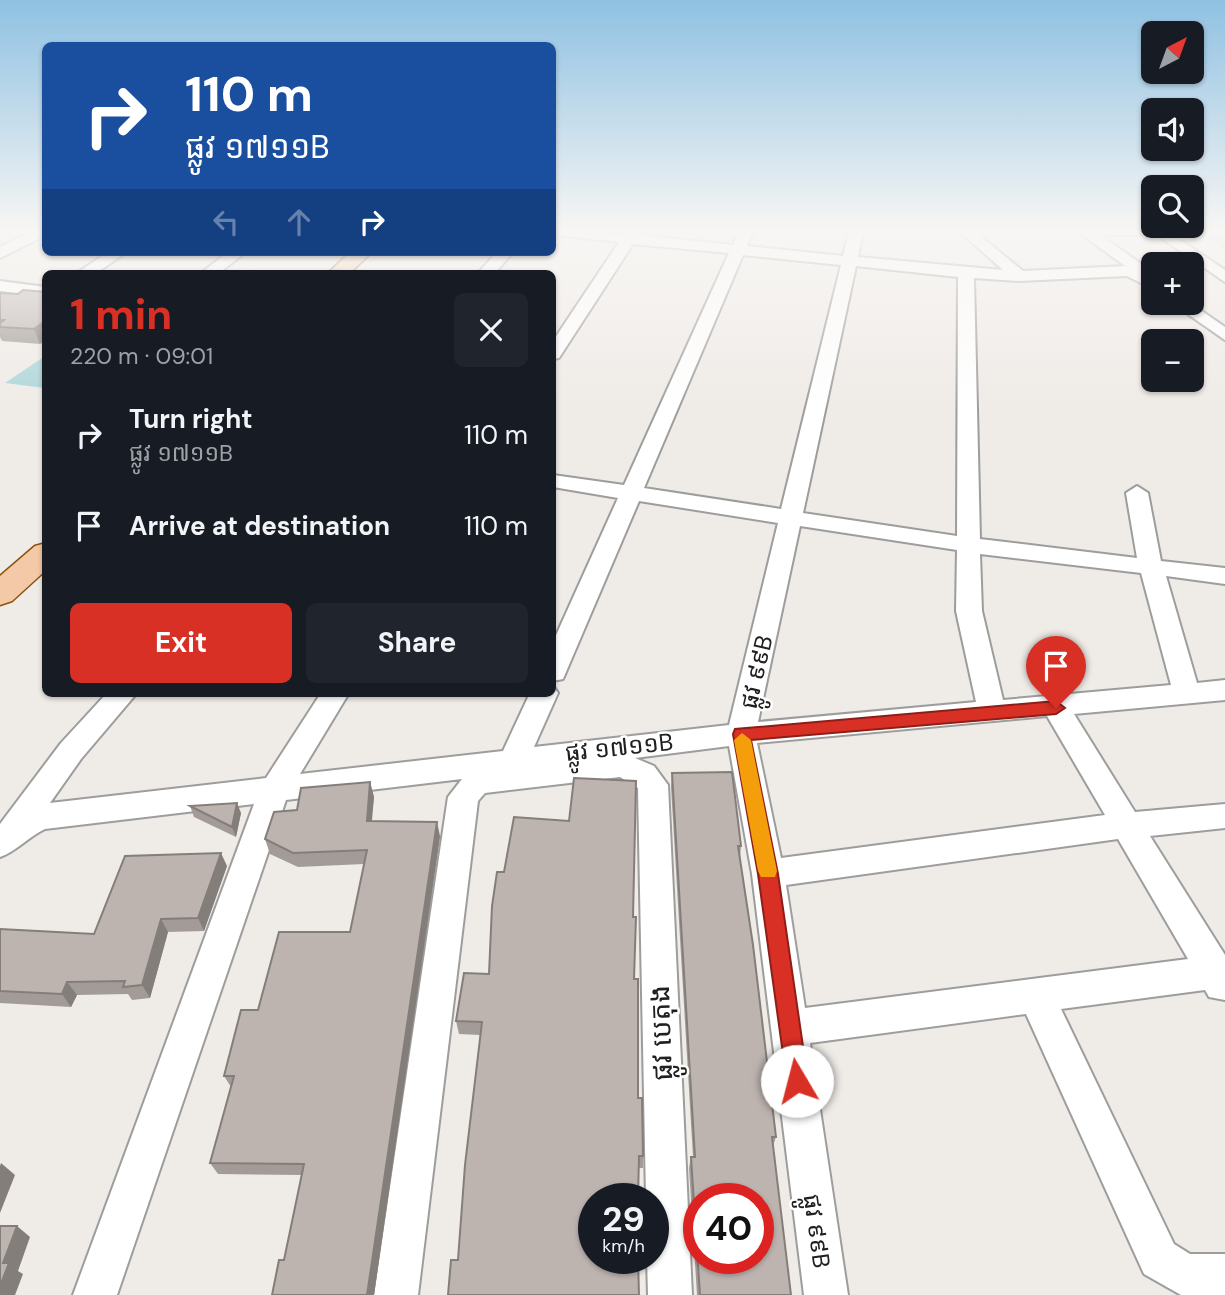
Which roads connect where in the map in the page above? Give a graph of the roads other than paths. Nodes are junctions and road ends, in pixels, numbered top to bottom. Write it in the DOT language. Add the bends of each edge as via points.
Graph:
graph roads {
  1 [pos="594,291"];
  2 [pos="720,291"];
  3 [pos="841,291"];
  4 [pos="966,291"];
  5 [pos="1197,315"];
  6 [pos="1225,335"];
  7 [pos="556,349"];
  8 [pos="556,481"];
  9 [pos="633,493"];
  10 [pos="1137,493"];
  11 [pos="793,517"];
  12 [pos="42,532"];
  13 [pos="968,545"];
  14 [pos="42,557"];
  15 [pos="1150,564"];
  16 [pos="0,569"];
  17 [pos="1225,576"];
  18 [pos="0,594"];
  19 [pos="556,665"];
  20 [pos="1225,690"];
  21 [pos="1187,694"];
  22 [pos="119,697"];
  23 [pos="332,697"];
  24 [pos="542,697"];
  25 [pos="1056,708"];
  26 [pos="992,713"];
  27 [pos="741,734"];
  28 [pos="514,759"];
  29 [pos="643,774"];
  30 [pos="274,790"];
  31 [pos="1225,816"];
  32 [pos="1127,825"];
  33 [pos="8,836"];
  34 [pos="768,874"];
  35 [pos="1222,978"];
  36 [pos="1036,996"];
  37 [pos="789,1028"];
  38 [pos="1225,1276"];
  39 [pos="95,1295"];
  40 [pos="396,1295"];
  41 [pos="670,1295"];
  42 [pos="826,1295"];
  1 -- 7 [label="street"];
  2 -- 9 [label="street"];
  3 -- 11 [label="street, ផ្លូវ ៩៩B"];
  4 -- 13 [label="street"];
  5 -- 6 [label="street"];
  8 -- 9 [label="street"];
  9 -- 11 [label="street"];
  9 -- 19 [label="street"];
  10 -- 15 [label="street"];
  11 -- 13 [label="street"];
  11 -- 27 [label="street, ផ្លូវ ៩៩B"];
  12 -- 16 [label="main road"];
  13 -- 15 [label="street"];
  13 -- 26 [label="street" via="969,611"];
  14 -- 18 [label="main road"];
  15 -- 17 [label="street"];
  15 -- 21 [label="street"];
  20 -- 21 [label="street, ផ្លូវ ១៧១១B"];
  21 -- 25 [label="street, ផ្លូវ ១៧១១B"];
  22 -- 33 [label="street" via="71,751"];
  23 -- 30 [label="street"];
  24 -- 28 [label="street"];
  25 -- 26 [label="street, ផ្លូវ ១៧១១B"];
  25 -- 32 [label="street"];
  26 -- 27 [label="street, ផ្លូវ ១៧១១B"];
  27 -- 28 [label="street, ផ្លូវ ១៧១១B"];
  27 -- 34 [label="street, ផ្លូវ ៩៩B"];
  28 -- 30 [label="street, ផ្លូវ ១៧១១B"];
  29 -- 40 [label="street" via="623,765 477,782 463,797"];
  29 -- 41 [label="street, ផ្លូវ បេតុង" via="653,786"];
  30 -- 33 [label="street, ផ្លូវ ១៧១១B" via="41,817"];
  30 -- 39 [label="street"];
  31 -- 32 [label="street"];
  32 -- 34 [label="street"];
  32 -- 35 [label="street"];
  34 -- 37 [label="street, ផ្លូវ ៩៩B"];
  35 -- 36 [label="street"];
  36 -- 37 [label="street"];
  36 -- 38 [label="street" via="1159,1259 1188,1278"];
  37 -- 42 [label="street, ផ្លូវ ៩៩B"];
}
